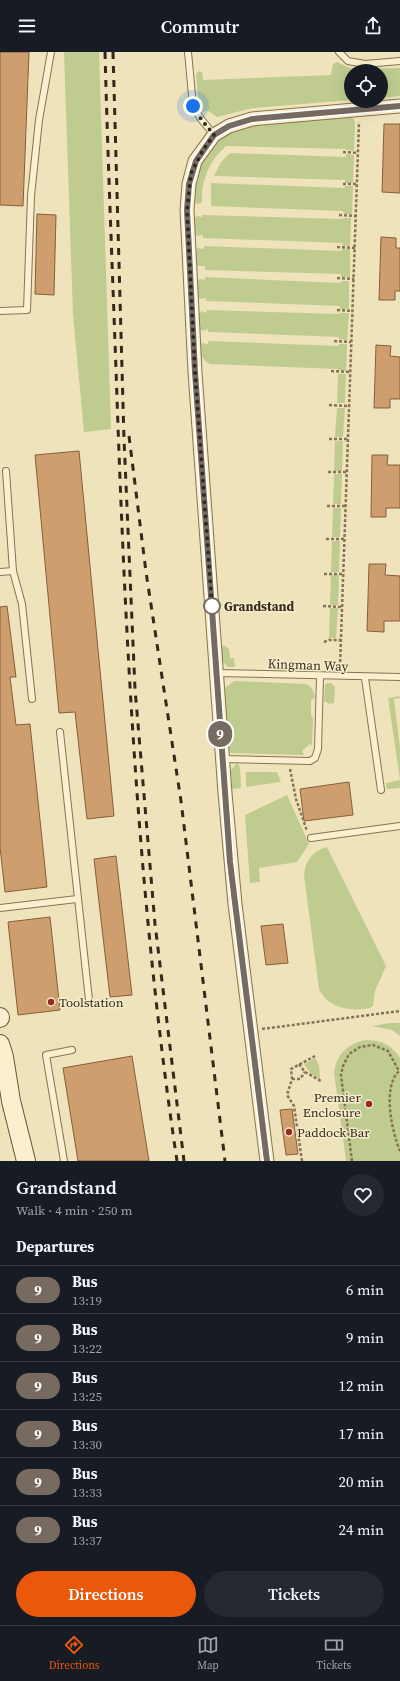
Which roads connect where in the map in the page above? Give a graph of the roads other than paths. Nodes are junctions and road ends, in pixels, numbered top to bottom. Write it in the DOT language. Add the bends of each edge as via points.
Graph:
graph roads {
  1 [pos="51,52"];
  2 [pos="188,52"];
  3 [pos="339,52"];
  4 [pos="400,61"];
  5 [pos="400,106"];
  6 [pos="214,135"];
  7 [pos="0,311"];
  8 [pos="6,471"];
  9 [pos="13,571"];
  10 [pos="0,572"];
  11 [pos="216,673"];
  12 [pos="320,677"];
  13 [pos="400,677"];
  14 [pos="365,678"];
  15 [pos="32,699"];
  16 [pos="60,732"];
  17 [pos="222,759"];
  18 [pos="381,790"];
  19 [pos="400,826"];
  20 [pos="311,838"];
  21 [pos="77,899"];
  22 [pos="0,908"];
  23 [pos="89,1000"];
  24 [pos="0,1044"];
  25 [pos="72,1050"];
  26 [pos="26,1161"];
  27 [pos="64,1161"];
  28 [pos="267,1161"];
  1 -- 7 [label="lane" via="39,120 32,188 27,310"];
  2 -- 6 [label="lane" via="193,106"];
  3 -- 4 [label="lane" via="348,61 365,64"];
  5 -- 6 [label="street" via="252,119"];
  6 -- 11 [label="street" via="191,173 187,210 195,372"];
  8 -- 9 [label="lane"];
  9 -- 10 [label="lane"];
  9 -- 15 [label="lane" via="22,604"];
  11 -- 12 [label="lane, Kingman Way"];
  11 -- 17 [label="street"];
  12 -- 14 [label="lane, Kingman Way"];
  12 -- 17 [label="lane" via="316,756 310,761"];
  13 -- 14 [label="lane, Kingman Way"];
  14 -- 18 [label="lane"];
  16 -- 21 [label="lane"];
  17 -- 28 [label="street" via="235,904"];
  19 -- 20 [label="lane"];
  21 -- 22 [label="lane"];
  21 -- 23 [label="lane"];
  24 -- 26 [label="main road" via="12,1108"];
  25 -- 27 [label="lane" via="46,1055"];
}
